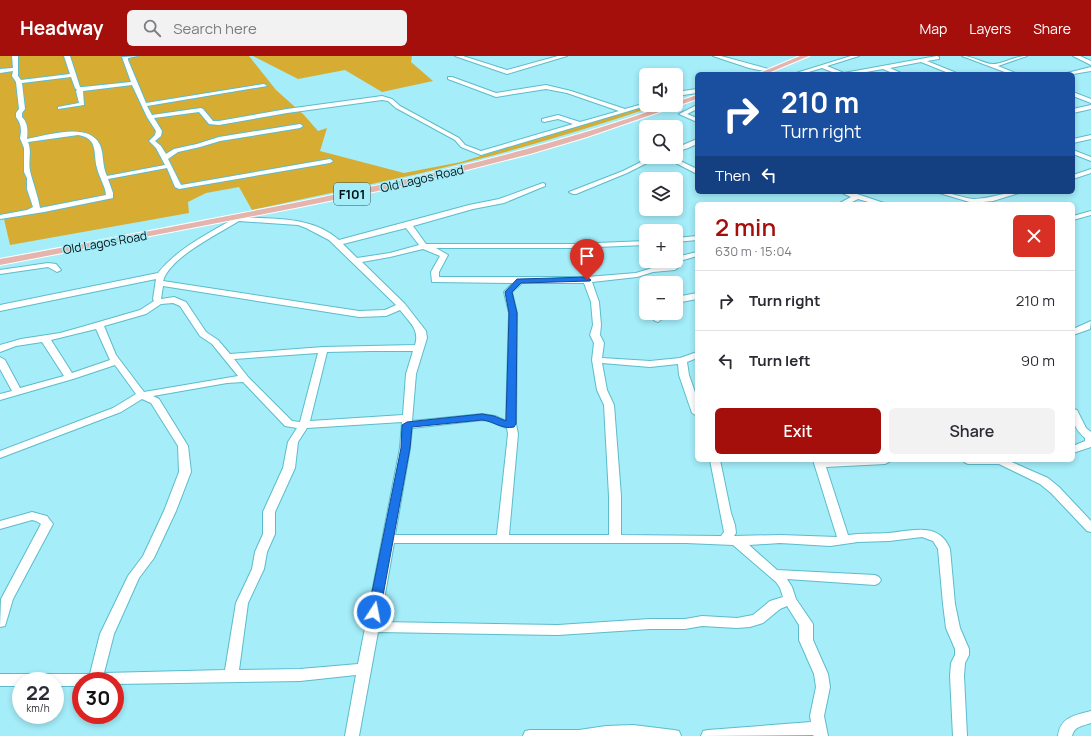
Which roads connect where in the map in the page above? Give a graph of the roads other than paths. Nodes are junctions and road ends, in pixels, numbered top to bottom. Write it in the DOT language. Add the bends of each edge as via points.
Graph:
graph roads {
  1 [pos="15,56"];
  2 [pos="67,56"];
  3 [pos="135,56"];
  4 [pos="458,56"];
  5 [pos="564,56"];
  6 [pos="716,56"];
  7 [pos="806,56"];
  8 [pos="856,56"];
  9 [pos="965,56"];
  10 [pos="1024,56"];
  11 [pos="1076,56"];
  12 [pos="124,57"];
  13 [pos="937,58"];
  14 [pos="1091,58"];
  15 [pos="1083,59"];
  16 [pos="920,60"];
  17 [pos="1091,63"];
  18 [pos="822,66"];
  19 [pos="992,66"];
  20 [pos="882,67"];
  21 [pos="16,69"];
  22 [pos="1091,69"];
  23 [pos="769,70"];
  24 [pos="0,71"];
  25 [pos="764,72"];
  26 [pos="802,72"];
  27 [pos="837,72"];
  28 [pos="856,72"];
  29 [pos="895,72"];
  30 [pos="951,72"];
  31 [pos="1010,72"];
  32 [pos="1075,72"];
  33 [pos="73,75"];
  34 [pos="450,78"];
  35 [pos="19,82"];
  36 [pos="134,83"];
  37 [pos="264,86"];
  38 [pos="81,89"];
  39 [pos="695,91"];
  40 [pos="683,93"];
  41 [pos="1075,95"];
  42 [pos="1091,95"];
  43 [pos="1081,97"];
  44 [pos="695,98"];
  45 [pos="1091,101"];
  46 [pos="144,105"];
  47 [pos="639,106"];
  48 [pos="1091,107"];
  49 [pos="60,108"];
  50 [pos="695,108"];
  51 [pos="625,111"];
  52 [pos="1075,111"];
  53 [pos="150,117"];
  54 [pos="695,119"];
  55 [pos="544,120"];
  56 [pos="580,124"];
  57 [pos="300,126"];
  58 [pos="1091,137"];
  59 [pos="25,141"];
  60 [pos="1075,141"];
  61 [pos="695,142"];
  62 [pos="683,147"];
  63 [pos="1075,153"];
  64 [pos="165,158"];
  65 [pos="1091,159"];
  66 [pos="330,161"];
  67 [pos="642,164"];
  68 [pos="681,164"];
  69 [pos="169,166"];
  70 [pos="695,171"];
  71 [pos="1091,171"];
  72 [pos="1075,176"];
  73 [pos="105,178"];
  74 [pos="542,185"];
  75 [pos="573,192"];
  76 [pos="851,194"];
  77 [pos="947,194"];
  78 [pos="1011,194"];
  79 [pos="858,196"];
  80 [pos="846,202"];
  81 [pos="877,202"];
  82 [pos="30,212"];
  83 [pos="1091,213"];
  84 [pos="0,217"];
  85 [pos="1075,217"];
  86 [pos="236,218"];
  87 [pos="408,226"];
  88 [pos="695,238"];
  89 [pos="683,239"];
  90 [pos="338,243"];
  91 [pos="639,243"];
  92 [pos="424,246"];
  93 [pos="695,255"];
  94 [pos="683,258"];
  95 [pos="355,261"];
  96 [pos="0,262"];
  97 [pos="672,268"];
  98 [pos="57,270"];
  99 [pos="0,272"];
  100 [pos="161,279"];
  101 [pos="587,280"];
  102 [pos="519,281"];
  103 [pos="695,296"];
  104 [pos="683,299"];
  105 [pos="159,302"];
  106 [pos="402,306"];
  107 [pos="0,308"];
  108 [pos="1091,324"];
  109 [pos="98,325"];
  110 [pos="1075,331"];
  111 [pos="46,339"];
  112 [pos="419,348"];
  113 [pos="0,349"];
  114 [pos="323,350"];
  115 [pos="695,356"];
  116 [pos="227,357"];
  117 [pos="0,360"];
  118 [pos="597,360"];
  119 [pos="116,361"];
  120 [pos="682,361"];
  121 [pos="70,377"];
  122 [pos="245,379"];
  123 [pos="17,391"];
  124 [pos="142,395"];
  125 [pos="0,397"];
  126 [pos="695,408"];
  127 [pos="1075,416"];
  128 [pos="407,421"];
  129 [pos="511,424"];
  130 [pos="304,425"];
  131 [pos="1091,443"];
  132 [pos="1075,449"];
  133 [pos="0,455"];
  134 [pos="715,462"];
  135 [pos="818,462"];
  136 [pos="1003,462"];
  137 [pos="0,525"];
  138 [pos="1091,528"];
  139 [pos="503,539"];
  140 [pos="615,539"];
  141 [pos="388,540"];
  142 [pos="730,540"];
  143 [pos="844,541"];
  144 [pos="774,574"];
  145 [pos="875,580"];
  146 [pos="790,600"];
  147 [pos="0,622"];
  148 [pos="371,627"];
  149 [pos="364,669"];
  150 [pos="97,672"];
  151 [pos="231,676"];
  152 [pos="124,678"];
  153 [pos="0,680"];
  154 [pos="72,680"];
  155 [pos="1091,717"];
  156 [pos="820,732"];
  157 [pos="352,736"];
  158 [pos="530,736"];
  159 [pos="674,736"];
  160 [pos="708,736"];
  161 [pos="960,736"];
  162 [pos="1065,736"];
  1 -- 21 [label="street"];
  2 -- 33 [label="street"];
  3 -- 12 [label="street"];
  4 -- 5 [label="street" via="508,72"];
  6 -- 23 [label="street"];
  7 -- 23 [label="main road"];
  8 -- 18 [label="street"];
  9 -- 19 [label="street"];
  10 -- 19 [label="street"];
  11 -- 15 [label="street"];
  12 -- 36 [label="street"];
  13 -- 16 [label="street"];
  14 -- 15 [label="street"];
  15 -- 17 [label="street"];
  16 -- 20 [label="street"];
  16 -- 30 [label="street"];
  18 -- 26 [label="street"];
  18 -- 27 [label="street"];
  19 -- 31 [label="street"];
  20 -- 28 [label="street"];
  20 -- 29 [label="street"];
  21 -- 24 [label="street"];
  21 -- 35 [label="street" via="15,76"];
  22 -- 32 [label="street"];
  23 -- 25 [label="main road"];
  33 -- 35 [label="street"];
  33 -- 38 [label="street" via="78,88"];
  34 -- 51 [label="street" via="496,95 546,87 576,94"];
  35 -- 59 [label="street" via="22,110 19,117 25,132"];
  36 -- 38 [label="street"];
  36 -- 46 [label="street"];
  37 -- 46 [label="street"];
  38 -- 49 [label="street" via="79,91 82,104"];
  39 -- 40 [label="street"];
  41 -- 43 [label="street"];
  42 -- 43 [label="street"];
  43 -- 45 [label="street"];
  44 -- 86 [label="main road, Old Lagos Road / F101" via="657,113 488,163 388,187"];
  46 -- 53 [label="street"];
  47 -- 51 [label="street"];
  48 -- 52 [label="street"];
  50 -- 54 [label="street" via="682,114"];
  51 -- 56 [label="street"];
  53 -- 56 [label="street" via="202,110 211,123 219,123 382,98 390,100 398,107 457,139 463,146 481,153"];
  53 -- 64 [label="street" via="159,131 158,136 152,140"];
  55 -- 56 [label="street" via="558,117"];
  57 -- 64 [label="street" via="214,140 176,150"];
  58 -- 60 [label="street"];
  59 -- 73 [label="street" via="85,134 98,148 100,170"];
  59 -- 82 [label="street" via="27,172 37,208"];
  61 -- 62 [label="street"];
  63 -- 65 [label="street"];
  64 -- 69 [label="street"];
  66 -- 69 [label="street" via="180,187"];
  67 -- 75 [label="street"];
  68 -- 70 [label="street"];
  69 -- 73 [label="street"];
  71 -- 72 [label="street"];
  73 -- 82 [label="street" via="110,196"];
  74 -- 87 [label="street" via="501,201"];
  76 -- 79 [label="street"];
  77 -- 78 [label="street" via="973,201"];
  79 -- 80 [label="street"];
  79 -- 81 [label="street"];
  82 -- 84 [label="street"];
  83 -- 85 [label="street"];
  86 -- 90 [label="street" via="298,223 319,230"];
  86 -- 96 [label="main road, Old Lagos Road / F101"];
  86 -- 100 [label="street" via="190,249 171,265"];
  87 -- 90 [label="street"];
  87 -- 92 [label="street"];
  88 -- 89 [label="street"];
  90 -- 95 [label="street"];
  91 -- 92 [label="street"];
  92 -- 95 [label="street"];
  92 -- 102 [label="street" via="444,255 435,280"];
  93 -- 94 [label="street"];
  95 -- 106 [label="street"];
  97 -- 101 [label="street" via="637,275"];
  98 -- 99 [label="street" via="48,265"];
  100 -- 105 [label="street" via="157,299"];
  100 -- 106 [label="street" via="275,302 359,314 386,314"];
  100 -- 107 [label="street"];
  101 -- 102 [label="street"];
  101 -- 118 [label="street" via="595,302 595,335 599,343"];
  102 -- 129 [label="street" via="508,292 513,313"];
  103 -- 104 [label="street"];
  105 -- 109 [label="street" via="151,308"];
  105 -- 116 [label="street" via="174,300 183,304 203,334 215,342"];
  106 -- 112 [label="street" via="421,331"];
  108 -- 110 [label="street"];
  109 -- 111 [label="street"];
  109 -- 119 [label="street"];
  111 -- 113 [label="street"];
  111 -- 121 [label="street"];
  112 -- 114 [label="street"];
  112 -- 128 [label="street" via="411,374"];
  114 -- 116 [label="street"];
  114 -- 130 [label="street"];
  115 -- 120 [label="street"];
  116 -- 122 [label="street"];
  117 -- 123 [label="street"];
  118 -- 120 [label="street" via="644,363"];
  118 -- 140 [label="street" via="602,390 609,405"];
  119 -- 121 [label="street"];
  119 -- 124 [label="street"];
  120 -- 126 [label="street"];
  121 -- 123 [label="street"];
  122 -- 124 [label="street"];
  122 -- 130 [label="street" via="289,424"];
  123 -- 125 [label="street"];
  124 -- 133 [label="street" via="118,410"];
  124 -- 150 [label="street" via="155,401 183,446 185,472 148,558 134,576 107,634"];
  127 -- 131 [label="street" via="1082,430 1090,437"];
  128 -- 129 [label="street" via="482,417 506,425"];
  128 -- 130 [label="street"];
  128 -- 141 [label="street" via="405,448"];
  129 -- 139 [label="street" via="513,434"];
  130 -- 151 [label="street" via="293,442 289,468 269,512 269,534 261,552 258,568 242,603"];
  131 -- 132 [label="street"];
  134 -- 142 [label="street"];
  135 -- 143 [label="street"];
  136 -- 138 [label="street" via="1044,481"];
  137 -- 147 [label="street" via="38,516 44,519 46,524 7,599"];
  139 -- 140 [label="street"];
  139 -- 141 [label="street"];
  140 -- 142 [label="street"];
  141 -- 148 [label="street"];
  142 -- 143 [label="street"];
  142 -- 144 [label="street"];
  143 -- 161 [label="street" via="922,533 936,538 942,544 949,604 962,649 957,676"];
  144 -- 145 [label="street"];
  144 -- 146 [label="street" via="786,588"];
  146 -- 148 [label="street" via="775,605 758,619 737,623 702,621 558,630"];
  146 -- 156 [label="street" via="806,624 806,640 821,674 823,687 817,716"];
  148 -- 149 [label="street"];
  149 -- 151 [label="street" via="300,675"];
  149 -- 157 [label="street"];
  151 -- 152 [label="street"];
  153 -- 154 [label="street"];
  155 -- 162 [label="street" via="1070,723"];
  156 -- 160 [label="street"];
  158 -- 159 [label="street" via="579,736 633,731"];
}
